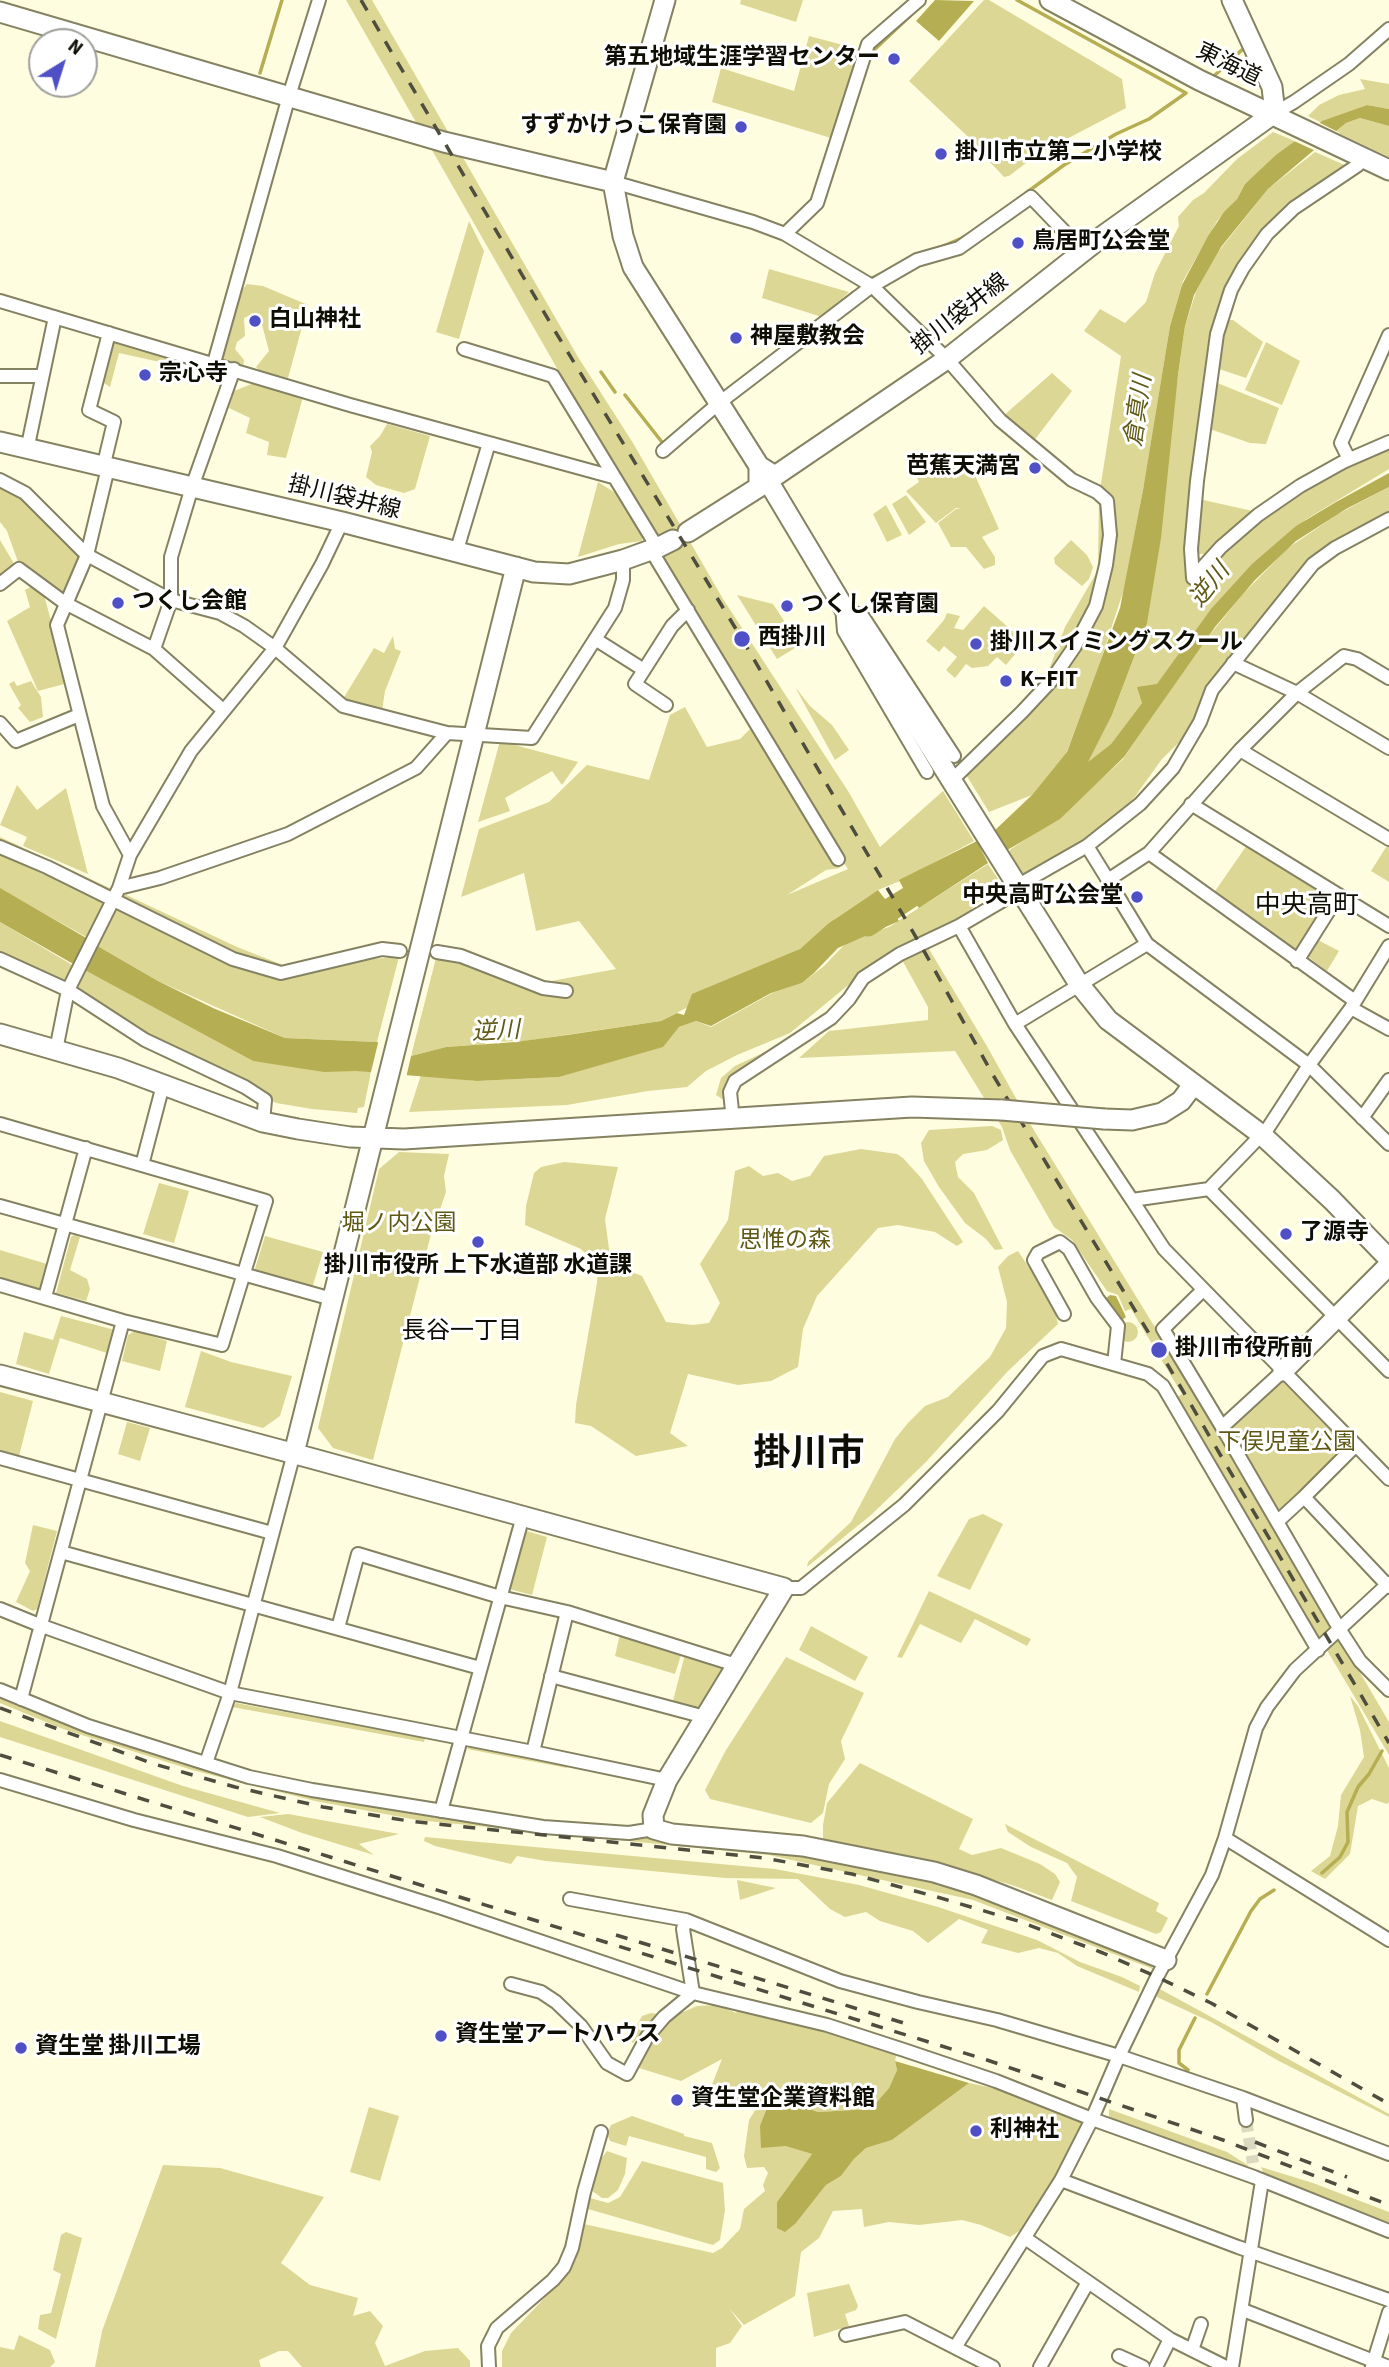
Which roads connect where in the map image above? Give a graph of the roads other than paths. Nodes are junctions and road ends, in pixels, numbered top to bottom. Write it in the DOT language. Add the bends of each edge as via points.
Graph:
graph roads {
  1 [pos="319,0"];
  2 [pos="665,0"];
  3 [pos="919,0"];
  4 [pos="1050,0"];
  5 [pos="1232,0"];
  6 [pos="0,12"];
  7 [pos="1386,35"];
  8 [pos="1268,76"];
  9 [pos="289,96"];
  10 [pos="1240,100"];
  11 [pos="1280,117"];
  12 [pos="1360,155"];
  13 [pos="1389,170"];
  14 [pos="613,182"];
  15 [pos="785,234"];
  16 [pos="1083,251"];
  17 [pos="872,286"];
  18 [pos="0,302"];
  19 [pos="55,317"];
  20 [pos="109,333"];
  21 [pos="1389,335"];
  22 [pos="464,349"];
  23 [pos="947,359"];
  24 [pos="214,363"];
  25 [pos="234,369"];
  26 [pos="0,376"];
  27 [pos="41,376"];
  28 [pos="719,403"];
  29 [pos="1389,442"];
  30 [pos="0,443"];
  31 [pos="489,443"];
  32 [pos="27,450"];
  33 [pos="663,451"];
  34 [pos="1349,459"];
  35 [pos="759,466"];
  36 [pos="106,468"];
  37 [pos="612,477"];
  38 [pos="0,480"];
  39 [pos="192,487"];
  40 [pos="1389,519"];
  41 [pos="342,522"];
  42 [pos="667,542"];
  43 [pos="456,554"];
  44 [pos="88,555"];
  45 [pos="623,560"];
  46 [pos="516,568"];
  47 [pos="0,584"];
  48 [pos="171,600"];
  49 [pos="65,603"];
  50 [pos="842,606"];
  51 [pos="688,610"];
  52 [pos="595,639"];
  53 [pos="275,648"];
  54 [pos="154,649"];
  55 [pos="1233,663"];
  56 [pos="644,670"];
  57 [pos="1389,678"];
  58 [pos="1297,693"];
  59 [pos="666,705"];
  60 [pos="223,710"];
  61 [pos="79,715"];
  62 [pos="0,723"];
  63 [pos="447,733"];
  64 [pos="473,735"];
  65 [pos="1389,748"];
  66 [pos="1240,750"];
  67 [pos="954,756"];
  68 [pos="927,772"];
  69 [pos="953,781"];
  70 [pos="1191,804"];
  71 [pos="1389,839"];
  72 [pos="1087,846"];
  73 [pos="0,847"];
  74 [pos="1149,853"];
  75 [pos="130,855"];
  76 [pos="838,859"];
  77 [pos="1108,880"];
  78 [pos="1018,886"];
  79 [pos="116,894"];
  80 [pos="1338,896"];
  81 [pos="958,926"];
  82 [pos="1389,926"];
  83 [pos="1147,944"];
  84 [pos="1389,946"];
  85 [pos="400,951"];
  86 [pos="437,952"];
  87 [pos="0,959"];
  88 [pos="1297,961"];
  89 [pos="1079,984"];
  90 [pos="68,990"];
  91 [pos="566,991"];
  92 [pos="1353,1004"];
  93 [pos="1015,1024"];
  94 [pos="1389,1029"];
  95 [pos="0,1034"];
  96 [pos="56,1050"];
  97 [pos="1309,1065"];
  98 [pos="1389,1080"];
  99 [pos="163,1085"];
  100 [pos="1193,1085"];
  101 [pos="1362,1118"];
  102 [pos="733,1120"];
  103 [pos="263,1122"];
  104 [pos="0,1124"];
  105 [pos="1262,1135"];
  106 [pos="372,1138"];
  107 [pos="1389,1144"];
  108 [pos="86,1148"];
  109 [pos="142,1165"];
  110 [pos="1209,1189"];
  111 [pos="1132,1200"];
  112 [pos="0,1206"];
  113 [pos="64,1225"];
  114 [pos="1389,1259"];
  115 [pos="1389,1265"];
  116 [pos="244,1274"];
  117 [pos="0,1285"];
  118 [pos="1203,1290"];
  119 [pos="45,1297"];
  120 [pos="332,1299"];
  121 [pos="1064,1314"];
  122 [pos="1335,1318"];
  123 [pos="123,1321"];
  124 [pos="1114,1364"];
  125 [pos="1283,1371"];
  126 [pos="1389,1371"];
  127 [pos="0,1375"];
  128 [pos="100,1401"];
  129 [pos="1222,1427"];
  130 [pos="1356,1445"];
  131 [pos="294,1453"];
  132 [pos="0,1458"];
  133 [pos="1389,1479"];
  134 [pos="80,1480"];
  135 [pos="1304,1497"];
  136 [pos="523,1516"];
  137 [pos="1277,1522"];
  138 [pos="272,1532"];
  139 [pos="61,1552"];
  140 [pos="1388,1585"];
  141 [pos="785,1588"];
  142 [pos="500,1597"];
  143 [pos="254,1605"];
  144 [pos="0,1609"];
  145 [pos="567,1612"];
  146 [pos="42,1626"];
  147 [pos="338,1628"];
  148 [pos="1340,1630"];
  149 [pos="1318,1650"];
  150 [pos="736,1665"];
  151 [pos="480,1668"];
  152 [pos="551,1676"];
  153 [pos="0,1690"];
  154 [pos="1389,1690"];
  155 [pos="230,1693"];
  156 [pos="21,1699"];
  157 [pos="705,1717"];
  158 [pos="461,1738"];
  159 [pos="533,1752"];
  160 [pos="206,1763"];
  161 [pos="0,1780"];
  162 [pos="667,1780"];
  163 [pos="441,1811"];
  164 [pos="654,1829"];
  165 [pos="1225,1838"];
  166 [pos="570,1899"];
  167 [pos="686,1920"];
  168 [pos="1389,1940"];
  169 [pos="1166,1960"];
  170 [pos="511,1984"];
  171 [pos="693,1993"];
  172 [pos="1119,2056"];
  173 [pos="1242,2098"];
  174 [pos="1092,2119"];
  175 [pos="1246,2120"];
  176 [pos="601,2132"];
  177 [pos="1389,2154"];
  178 [pos="1253,2163"];
  179 [pos="1258,2179"];
  180 [pos="1062,2180"];
  181 [pos="1389,2231"];
  182 [pos="1025,2238"];
  183 [pos="1252,2252"];
  184 [pos="1088,2281"];
  185 [pos="1389,2300"];
  186 [pos="1242,2310"];
  187 [pos="1389,2312"];
  188 [pos="1201,2324"];
  189 [pos="846,2336"];
  190 [pos="1170,2339"];
  191 [pos="956,2346"];
  192 [pos="1192,2350"];
  193 [pos="1119,2356"];
  194 [pos="1373,2364"];
  195 [pos="489,2367"];
  196 [pos="993,2367"];
  197 [pos="1040,2367"];
  198 [pos="1143,2367"];
  199 [pos="1156,2367"];
  200 [pos="1226,2367"];
  201 [pos="1232,2367"];
  202 [pos="1389,2367"];
  1 -- 9 [label="street"];
  2 -- 14 [label="street"];
  3 -- 15 [label="street" via="868,44 817,203"];
  4 -- 10 [label="street, 東海道"];
  5 -- 8 [label="street"];
  6 -- 9 [label="street"];
  7 -- 11 [label="street"];
  8 -- 10 [label="street" via="1260,95"];
  8 -- 11 [label="street"];
  9 -- 14 [label="street" via="444,142"];
  9 -- 24 [label="street"];
  10 -- 11 [label="street, 東海道"];
  11 -- 12 [label="street, 東海道"];
  11 -- 16 [label="street, 掛川袋井線"];
  12 -- 13 [label="street, 東海道"];
  12 -- 34 [label="street" via="1358,165 1294,208 1267,234 1231,290 1217,334 1197,481 1193,578 1258,515"];
  14 -- 15 [label="street"];
  14 -- 28 [label="street" via="633,267"];
  15 -- 17 [label="street"];
  16 -- 17 [label="street" via="1031,197 959,248 917,260"];
  16 -- 23 [label="street, 掛川袋井線"];
  17 -- 23 [label="street"];
  17 -- 28 [label="street"];
  18 -- 19 [label="street"];
  19 -- 20 [label="street"];
  19 -- 27 [label="street"];
  20 -- 24 [label="street"];
  20 -- 36 [label="street" via="89,410 114,422"];
  21 -- 34 [label="street" via="1341,443"];
  22 -- 37 [label="street" via="553,376"];
  23 -- 35 [label="street, 掛川袋井線" via="775,476"];
  23 -- 69 [label="street" via="1000,420 1072,480 1107,501 1110,535 1096,606 1075,646 1051,681"];
  24 -- 25 [label="street"];
  25 -- 31 [label="street"];
  25 -- 39 [label="street"];
  26 -- 27 [label="street"];
  27 -- 32 [label="street"];
  28 -- 33 [label="street"];
  28 -- 35 [label="street"];
  29 -- 34 [label="street"];
  30 -- 32 [label="street, 掛川袋井線"];
  31 -- 37 [label="street"];
  31 -- 43 [label="street"];
  32 -- 36 [label="street, 掛川袋井線"];
  35 -- 42 [label="street, 掛川袋井線" via="759,487"];
  35 -- 50 [label="street"];
  36 -- 39 [label="street, 掛川袋井線"];
  36 -- 44 [label="street"];
  37 -- 42 [label="street"];
  38 -- 44 [label="street" via="25,493"];
  39 -- 41 [label="street, 掛川袋井線"];
  39 -- 48 [label="street" via="171,557"];
  40 -- 55 [label="street" via="1313,564"];
  41 -- 43 [label="street, 掛川袋井線"];
  41 -- 53 [label="street"];
  42 -- 45 [label="street, 掛川袋井線"];
  42 -- 51 [label="street"];
  43 -- 46 [label="street, 掛川袋井線"];
  44 -- 48 [label="street"];
  44 -- 49 [label="street"];
  45 -- 46 [label="street, 掛川袋井線" via="569,574"];
  45 -- 52 [label="street" via="615,608"];
  46 -- 64 [label="street"];
  47 -- 49 [label="street" via="19,569"];
  48 -- 53 [label="street" via="220,613"];
  48 -- 54 [label="street"];
  49 -- 54 [label="street"];
  49 -- 61 [label="street" via="57,625"];
  50 -- 67 [label="street" via="863,617"];
  50 -- 68 [label="street" via="844,631"];
  50 -- 69 [label="street"];
  51 -- 56 [label="street"];
  51 -- 76 [label="street"];
  52 -- 56 [label="street"];
  52 -- 64 [label="street" via="532,738"];
  53 -- 60 [label="street"];
  53 -- 63 [label="street" via="343,706"];
  54 -- 60 [label="street"];
  55 -- 58 [label="street"];
  55 -- 72 [label="street" via="1212,690 1200,722 1173,768 1140,804"];
  56 -- 59 [label="street" via="635,684"];
  57 -- 58 [label="street" via="1344,656"];
  58 -- 65 [label="street"];
  58 -- 66 [label="street"];
  60 -- 75 [label="street" via="191,751"];
  61 -- 62 [label="street" via="16,741"];
  61 -- 75 [label="street" via="103,806"];
  63 -- 64 [label="street"];
  63 -- 79 [label="street" via="416,768 288,834"];
  64 -- 106 [label="street"];
  66 -- 70 [label="street"];
  66 -- 71 [label="street"];
  69 -- 78 [label="street"];
  70 -- 74 [label="street"];
  70 -- 80 [label="street"];
  72 -- 77 [label="street"];
  72 -- 78 [label="street"];
  73 -- 79 [label="street"];
  74 -- 77 [label="street"];
  74 -- 88 [label="street"];
  75 -- 79 [label="street"];
  77 -- 83 [label="street"];
  78 -- 81 [label="street"];
  78 -- 89 [label="street"];
  79 -- 85 [label="street" via="233,959 281,972 382,949"];
  79 -- 90 [label="street"];
  80 -- 82 [label="street"];
  80 -- 88 [label="street"];
  81 -- 93 [label="street"];
  81 -- 102 [label="street" via="863,978 831,1018 735,1081 730,1092"];
  83 -- 89 [label="street"];
  83 -- 97 [label="street"];
  84 -- 92 [label="street"];
  86 -- 91 [label="street" via="461,956 543,988"];
  87 -- 90 [label="street"];
  88 -- 92 [label="street"];
  89 -- 93 [label="street"];
  89 -- 100 [label="street" via="1108,1020"];
  90 -- 96 [label="street"];
  90 -- 103 [label="street" via="145,1040 265,1100"];
  92 -- 94 [label="street"];
  92 -- 97 [label="street"];
  93 -- 111 [label="street"];
  95 -- 96 [label="street"];
  96 -- 99 [label="street"];
  97 -- 101 [label="street"];
  97 -- 105 [label="street"];
  98 -- 101 [label="street"];
  99 -- 103 [label="street"];
  99 -- 109 [label="street"];
  100 -- 102 [label="street, bridge" via="1181,1101 1162,1113 1132,1120 912,1107"];
  100 -- 105 [label="street"];
  101 -- 107 [label="street"];
  102 -- 106 [label="street"];
  103 -- 106 [label="street"];
  104 -- 108 [label="street"];
  105 -- 110 [label="street"];
  105 -- 114 [label="street"];
  106 -- 120 [label="street"];
  108 -- 109 [label="street"];
  108 -- 113 [label="street"];
  109 -- 116 [label="street" via="266,1201"];
  110 -- 111 [label="street"];
  110 -- 122 [label="street"];
  111 -- 118 [label="street" via="1164,1248"];
  112 -- 113 [label="street"];
  113 -- 116 [label="street"];
  113 -- 119 [label="street"];
  115 -- 122 [label="street"];
  116 -- 120 [label="street"];
  116 -- 123 [label="street" via="222,1345"];
  117 -- 119 [label="street"];
  118 -- 125 [label="street"];
  118 -- 129 [label="street" via="1163,1329"];
  119 -- 123 [label="street"];
  120 -- 131 [label="street"];
  121 -- 124 [label="street" via="1034,1260 1060,1242 1069,1248 1118,1325"];
  122 -- 125 [label="street"];
  122 -- 126 [label="street"];
  123 -- 128 [label="street"];
  124 -- 141 [label="street" via="1061,1349 1043,1356 998,1411 904,1505 801,1588"];
  124 -- 149 [label="street" via="1148,1374 1163,1386"];
  125 -- 129 [label="street"];
  125 -- 130 [label="street"];
  127 -- 128 [label="street"];
  128 -- 131 [label="street"];
  128 -- 134 [label="street"];
  129 -- 137 [label="street"];
  130 -- 133 [label="street"];
  130 -- 135 [label="street"];
  131 -- 136 [label="street"];
  131 -- 138 [label="street"];
  132 -- 134 [label="street"];
  134 -- 138 [label="street"];
  134 -- 139 [label="street"];
  135 -- 137 [label="street"];
  135 -- 140 [label="street"];
  136 -- 141 [label="street"];
  136 -- 142 [label="street"];
  137 -- 148 [label="street"];
  138 -- 143 [label="street"];
  139 -- 143 [label="street"];
  139 -- 146 [label="street"];
  140 -- 148 [label="street"];
  141 -- 150 [label="street"];
  142 -- 145 [label="street"];
  142 -- 147 [label="street" via="358,1554"];
  142 -- 151 [label="street"];
  143 -- 147 [label="street"];
  143 -- 155 [label="street"];
  144 -- 146 [label="street"];
  145 -- 150 [label="street"];
  145 -- 152 [label="street"];
  146 -- 155 [label="street"];
  146 -- 156 [label="street"];
  147 -- 151 [label="street"];
  148 -- 149 [label="street"];
  148 -- 154 [label="street" via="1360,1661"];
  149 -- 165 [label="street" via="1283,1685 1256,1728"];
  150 -- 157 [label="street"];
  151 -- 158 [label="street"];
  152 -- 157 [label="street"];
  152 -- 159 [label="street"];
  153 -- 156 [label="street"];
  155 -- 158 [label="street"];
  155 -- 160 [label="street"];
  156 -- 160 [label="street" via="88,1726"];
  157 -- 162 [label="street"];
  158 -- 159 [label="street"];
  158 -- 163 [label="street"];
  159 -- 162 [label="street"];
  160 -- 163 [label="street" via="249,1777"];
  161 -- 171 [label="street" via="276,1856"];
  162 -- 164 [label="street" via="653,1815"];
  163 -- 164 [label="street" via="543,1827 629,1833"];
  164 -- 169 [label="street" via="803,1846 934,1872"];
  165 -- 168 [label="street"];
  165 -- 169 [label="street" via="1212,1875"];
  166 -- 167 [label="street"];
  167 -- 171 [label="street" via="683,1929"];
  167 -- 172 [label="street" via="840,1981"];
  169 -- 172 [label="street"];
  170 -- 171 [label="street" via="541,1992 556,2002 581,2026 607,2063 627,2074 647,2037"];
  171 -- 174 [label="street" via="838,2029 996,2081"];
  172 -- 173 [label="street"];
  172 -- 174 [label="street"];
  173 -- 175 [label="street"];
  173 -- 177 [label="street"];
  174 -- 179 [label="street"];
  174 -- 180 [label="street"];
  176 -- 195 [label="street" via="564,2267 497,2328 488,2346"];
  178 -- 179 [label="street"];
  179 -- 181 [label="street"];
  179 -- 183 [label="street"];
  180 -- 182 [label="street"];
  180 -- 183 [label="street"];
  182 -- 184 [label="street"];
  182 -- 191 [label="street"];
  183 -- 185 [label="street"];
  183 -- 186 [label="street"];
  184 -- 190 [label="street"];
  184 -- 197 [label="street"];
  186 -- 194 [label="street"];
  186 -- 201 [label="street"];
  187 -- 194 [label="street"];
  188 -- 192 [label="street"];
  189 -- 191 [label="street" via="905,2322"];
  190 -- 192 [label="street"];
  190 -- 199 [label="street"];
  191 -- 196 [label="street"];
  192 -- 200 [label="street"];
  193 -- 198 [label="street"];
  194 -- 202 [label="street"];
}
